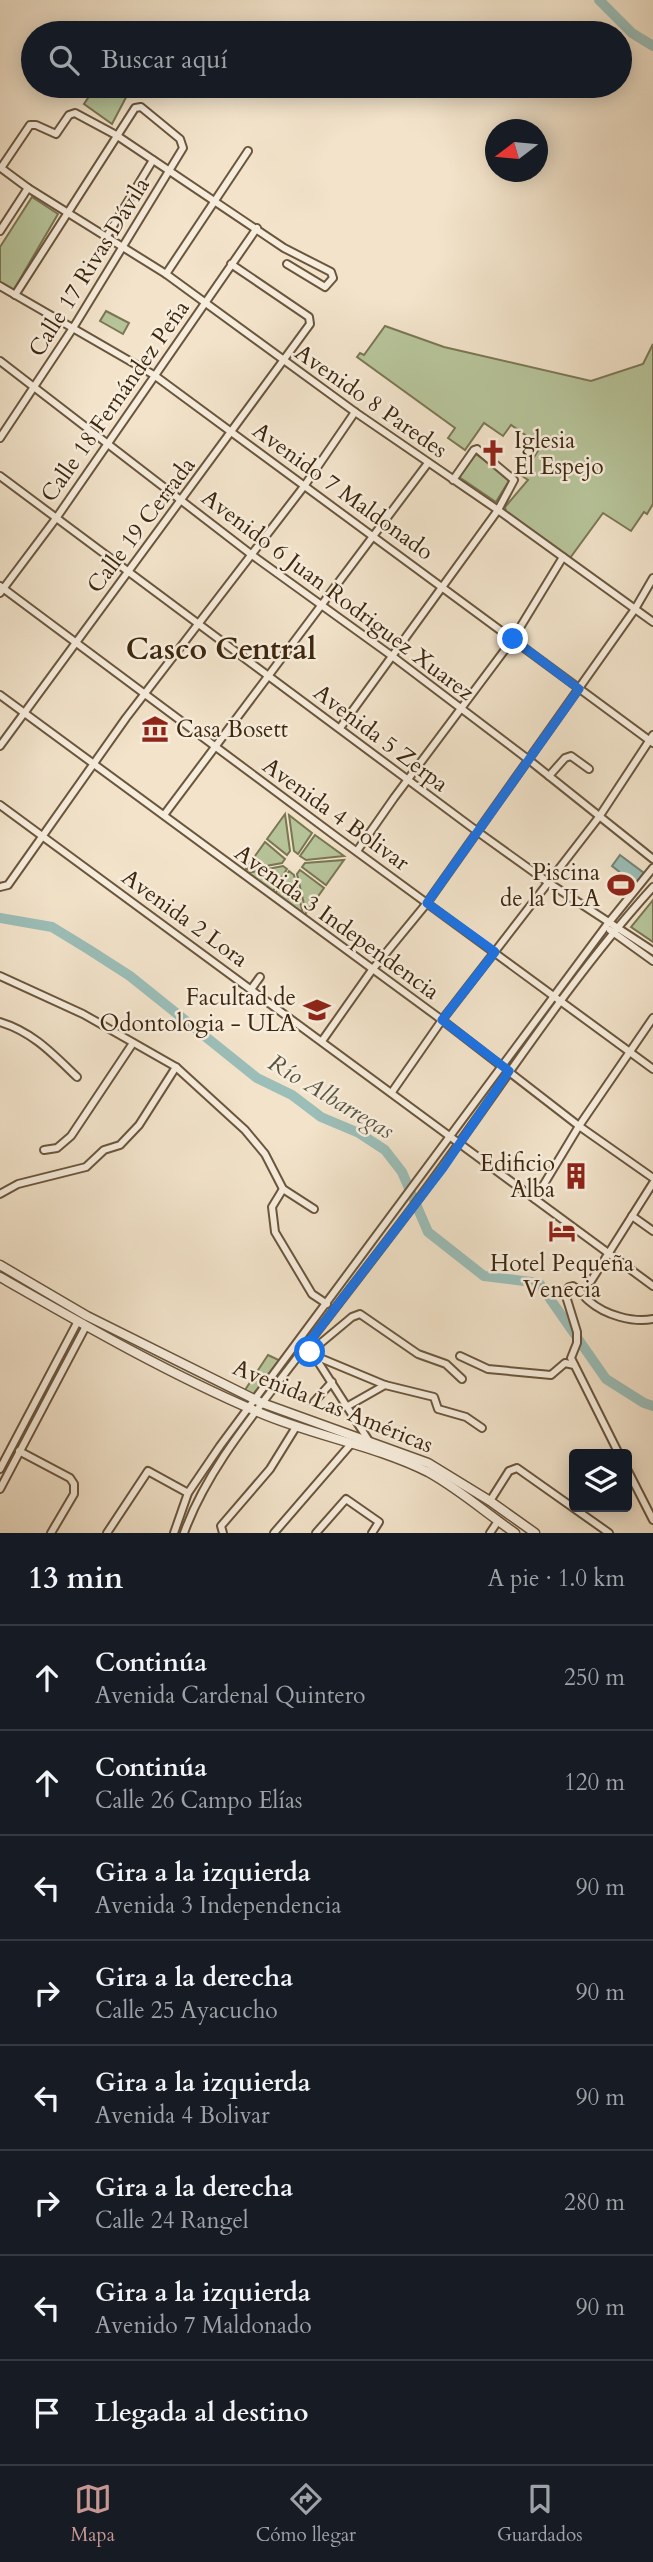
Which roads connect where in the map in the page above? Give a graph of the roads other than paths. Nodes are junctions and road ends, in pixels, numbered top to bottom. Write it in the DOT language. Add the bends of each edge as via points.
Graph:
graph roads {
  1 [pos="116,135"];
  2 [pos="248,151"];
  3 [pos="153,160"];
  4 [pos="169,170"];
  5 [pos="28,188"];
  6 [pos="214,203"];
  7 [pos="67,211"];
  8 [pos="257,228"];
  9 [pos="0,231"];
  10 [pos="107,236"];
  11 [pos="123,246"];
  12 [pos="231,264"];
  13 [pos="288,264"];
  14 [pos="166,274"];
  15 [pos="0,286"];
  16 [pos="15,295"];
  17 [pos="204,302"];
  18 [pos="73,328"];
  19 [pos="284,360"];
  20 [pos="0,361"];
  21 [pos="154,375"];
  22 [pos="34,388"];
  23 [pos="355,412"];
  24 [pos="231,431"];
  25 [pos="0,438"];
  26 [pos="107,445"];
  27 [pos="428,463"];
  28 [pos="0,476"];
  29 [pos="453,480"];
  30 [pos="305,485"];
  31 [pos="181,500"];
  32 [pos="498,510"];
  33 [pos="57,517"];
  34 [pos="375,537"];
  35 [pos="252,555"];
  36 [pos="563,557"];
  37 [pos="128,570"];
  38 [pos="653,578"];
  39 [pos="443,586"];
  40 [pos="1,589"];
  41 [pos="321,605"];
  42 [pos="635,609"];
  43 [pos="653,622"];
  44 [pos="200,624"];
  45 [pos="513,639"];
  46 [pos="77,642"];
  47 [pos="392,656"];
  48 [pos="268,675"];
  49 [pos="579,689"];
  50 [pos="145,693"];
  51 [pos="0,695"];
  52 [pos="460,709"];
  53 [pos="24,713"];
  54 [pos="340,728"];
  55 [pos="652,739"];
  56 [pos="0,746"];
  57 [pos="215,747"];
  58 [pos="528,760"];
  59 [pos="95,764"];
  60 [pos="589,769"];
  61 [pos="549,776"];
  62 [pos="408,781"];
  63 [pos="0,805"];
  64 [pos="164,816"];
  65 [pos="599,817"];
  66 [pos="478,832"];
  67 [pos="43,835"];
  68 [pos="358,851"];
  69 [pos="653,859"];
  70 [pos="653,868"];
  71 [pos="550,883"];
  72 [pos="653,887"];
  73 [pos="1,888"];
  74 [pos="427,903"];
  75 [pos="607,924"];
  76 [pos="615,929"];
  77 [pos="653,951"];
  78 [pos="495,952"];
  79 [pos="653,961"];
  80 [pos="372,970"];
  81 [pos="0,976"];
  82 [pos="260,977"];
  83 [pos="252,988"];
  84 [pos="555,996"];
  85 [pos="562,1001"];
  86 [pos="653,1018"];
  87 [pos="442,1020"];
  88 [pos="0,1022"];
  89 [pos="322,1041"];
  90 [pos="134,1043"];
  91 [pos="629,1051"];
  92 [pos="502,1066"];
  93 [pos="176,1068"];
  94 [pos="653,1069"];
  95 [pos="509,1071"];
  96 [pos="77,1077"];
  97 [pos="392,1092"];
  98 [pos="579,1126"];
  99 [pos="452,1136"];
  100 [pos="459,1143"];
  101 [pos="44,1150"];
  102 [pos="653,1181"];
  103 [pos="283,1189"];
  104 [pos="0,1194"];
  105 [pos="535,1199"];
  106 [pos="314,1209"];
  107 [pos="632,1216"];
  108 [pos="653,1231"];
  109 [pos="608,1252"];
  110 [pos="0,1265"];
  111 [pos="0,1277"];
  112 [pos="591,1281"];
  113 [pos="653,1286"];
  114 [pos="327,1304"];
  115 [pos="653,1318"];
  116 [pos="82,1324"];
  117 [pos="310,1351"];
  118 [pos="460,1356"];
  119 [pos="572,1362"];
  120 [pos="462,1380"];
  121 [pos="332,1382"];
  122 [pos="385,1385"];
  123 [pos="258,1401"];
  124 [pos="314,1402"];
  125 [pos="348,1406"];
  126 [pos="252,1409"];
  127 [pos="296,1427"];
  128 [pos="482,1428"];
  129 [pos="369,1441"];
  130 [pos="351,1444"];
  131 [pos="12,1447"];
  132 [pos="616,1449"];
  133 [pos="20,1451"];
  134 [pos="0,1469"];
  135 [pos="632,1479"];
  136 [pos="0,1489"];
  137 [pos="188,1493"];
  138 [pos="490,1501"];
  139 [pos="653,1520"];
  140 [pos="498,1521"];
  141 [pos="51,1533"];
  142 [pos="107,1533"];
  143 [pos="174,1533"];
  144 [pos="184,1533"];
  145 [pos="223,1533"];
  146 [pos="274,1533"];
  147 [pos="316,1533"];
  148 [pos="372,1533"];
  149 [pos="490,1533"];
  150 [pos="515,1533"];
  151 [pos="535,1533"];
  152 [pos="609,1533"];
  1 -- 3 [label="street"];
  1 -- 4 [label="street, Calle 17 Rivas Dávila" via="139,107 180,139 183,148"];
  1 -- 5 [label="street, Avenido 8 Paredes" via="73,113 56,134 32,124 1,168"];
  1 -- 7 [label="street"];
  2 -- 6 [label="street"];
  3 -- 4 [label="street"];
  3 -- 10 [label="street"];
  4 -- 6 [label="street"];
  4 -- 11 [label="street, Calle 17 Rivas Dávila"];
  5 -- 7 [label="street, Avenido 8 Paredes"];
  5 -- 9 [label="street"];
  6 -- 8 [label="street"];
  6 -- 14 [label="street"];
  7 -- 10 [label="street, Avenido 8 Paredes"];
  7 -- 16 [label="street"];
  8 -- 12 [label="street, Calle 18 Fernández Peña"];
  8 -- 13 [label="street" via="331,272 333,278 325,287"];
  10 -- 11 [label="street, Avenido 8 Paredes"];
  11 -- 14 [label="street, Avenido 8 Paredes"];
  11 -- 18 [label="street, Calle 17 Rivas Dávila"];
  12 -- 17 [label="street, Calle 18 Fernández Peña"];
  12 -- 19 [label="street, Calle 19 Cerrada" via="309,317 310,324"];
  14 -- 17 [label="street, Avenido 8 Paredes"];
  15 -- 16 [label="street, Avenido 7 Maldonado"];
  16 -- 18 [label="street, Avenido 7 Maldonado"];
  17 -- 19 [label="street, Avenido 8 Paredes"];
  17 -- 21 [label="street, Calle 18 Fernández Peña"];
  18 -- 21 [label="street, Avenido 7 Maldonado"];
  18 -- 22 [label="street, Calle 17 Rivas Dávila"];
  19 -- 23 [label="street, Avenido 8 Paredes"];
  19 -- 24 [label="street, Calle 19 Cerrada"];
  20 -- 22 [label="street, Avenido 6 Juan Rodriguez Xuarez"];
  21 -- 24 [label="street, Avenido 7 Maldonado"];
  21 -- 26 [label="street, Calle 18 Fernández Peña"];
  22 -- 25 [label="street, Calle 17 Rivas Dávila"];
  22 -- 26 [label="street, Avenido 6 Juan Rodriguez Xuarez"];
  23 -- 27 [label="street, Avenido 8 Paredes"];
  23 -- 30 [label="street"];
  24 -- 30 [label="street, Avenido 7 Maldonado"];
  24 -- 31 [label="street, Calle 19 Cerrada"];
  26 -- 31 [label="street, Avenido 6 Juan Rodriguez Xuarez"];
  26 -- 33 [label="street, Calle 18 Fernández Peña"];
  27 -- 29 [label="street, Avenido 8 Paredes"];
  27 -- 34 [label="street"];
  28 -- 33 [label="street, Avenida 5 Zerpa"];
  29 -- 32 [label="street, Avenido 8 Paredes"];
  29 -- 32 [label="street" via="476,449 513,478"];
  30 -- 34 [label="street, Avenido 7 Maldonado"];
  30 -- 35 [label="street"];
  31 -- 35 [label="street, Avenido 6 Juan Rodriguez Xuarez"];
  31 -- 37 [label="street, Calle 19 Cerrada"];
  32 -- 36 [label="street, Avenido 8 Paredes"];
  32 -- 39 [label="street"];
  33 -- 37 [label="street, Avenida 5 Zerpa"];
  33 -- 40 [label="street, Calle 18 Fernández Peña"];
  34 -- 39 [label="street, Avenido 7 Maldonado"];
  34 -- 41 [label="street"];
  35 -- 41 [label="street, Avenido 6 Juan Rodriguez Xuarez"];
  35 -- 44 [label="street"];
  36 -- 42 [label="street, Avenido 8 Paredes"];
  36 -- 45 [label="street"];
  37 -- 44 [label="street, Avenida 5 Zerpa"];
  37 -- 46 [label="street, Calle 19 Cerrada"];
  38 -- 42 [label="street"];
  39 -- 45 [label="street, Avenido 7 Maldonado"];
  39 -- 47 [label="street"];
  40 -- 46 [label="street, Avenida 4 Bolivar"];
  41 -- 47 [label="street, Avenido 6 Juan Rodriguez Xuarez"];
  41 -- 48 [label="street"];
  42 -- 43 [label="street, Avenido 8 Paredes"];
  42 -- 49 [label="street"];
  44 -- 48 [label="street, Avenida 5 Zerpa"];
  44 -- 50 [label="street"];
  45 -- 49 [label="street, Avenido 7 Maldonado"];
  45 -- 52 [label="street"];
  46 -- 50 [label="street, Avenida 4 Bolivar"];
  46 -- 53 [label="street, Calle 19 Cerrada"];
  47 -- 52 [label="street, Avenido 6 Juan Rodriguez Xuarez"];
  47 -- 54 [label="street"];
  48 -- 54 [label="street, Avenida 5 Zerpa"];
  48 -- 57 [label="street"];
  49 -- 55 [label="street, Avenido 7 Maldonado"];
  49 -- 58 [label="street"];
  50 -- 57 [label="street, Avenida 4 Bolivar"];
  50 -- 59 [label="street"];
  51 -- 53 [label="street, Avenida 3 Independencia"];
  52 -- 58 [label="street, Avenido 6 Juan Rodriguez Xuarez"];
  52 -- 62 [label="street"];
  53 -- 56 [label="street, Calle 19 Cerrada"];
  53 -- 59 [label="street, Avenida 3 Independencia"];
  54 -- 62 [label="street, Avenida 5 Zerpa"];
  55 -- 65 [label="street"];
  57 -- 64 [label="street"];
  57 -- 68 [label="street, Avenida 4 Bolivar"];
  58 -- 61 [label="street, Avenido 6 Juan Rodriguez Xuarez"];
  58 -- 66 [label="street"];
  59 -- 64 [label="street, Avenida 3 Independencia"];
  59 -- 67 [label="street"];
  60 -- 61 [label="street" via="571,756"];
  61 -- 65 [label="street, Avenido 6 Juan Rodriguez Xuarez"];
  62 -- 66 [label="street, Avenida 5 Zerpa"];
  62 -- 68 [label="street"];
  63 -- 67 [label="street, Avenida 2 Lora"];
  64 -- 80 [label="street, Avenida 3 Independencia"];
  65 -- 69 [label="street, Avenido 6 Juan Rodriguez Xuarez"];
  65 -- 71 [label="street"];
  66 -- 71 [label="street, Avenida 5 Zerpa"];
  66 -- 74 [label="street"];
  67 -- 73 [label="street"];
  67 -- 83 [label="street, Avenida 2 Lora"];
  68 -- 74 [label="street, Avenida 4 Bolivar"];
  70 -- 75 [label="street"];
  71 -- 75 [label="street, Avenida 5 Zerpa"];
  71 -- 78 [label="street"];
  72 -- 76 [label="street"];
  74 -- 78 [label="street, Avenida 4 Bolivar"];
  74 -- 80 [label="street"];
  75 -- 76 [label="street, Avenida 5 Zerpa"];
  75 -- 84 [label="street"];
  76 -- 77 [label="street"];
  76 -- 79 [label="street"];
  76 -- 85 [label="street"];
  78 -- 84 [label="street, Avenida 4 Bolivar"];
  78 -- 87 [label="street"];
  80 -- 87 [label="street, Avenida 3 Independencia"];
  80 -- 89 [label="street"];
  81 -- 90 [label="street" via="54,999"];
  82 -- 83 [label="street"];
  83 -- 89 [label="street, Avenida 2 Lora"];
  84 -- 85 [label="street, Avenida 4 Bolivar"];
  84 -- 92 [label="street"];
  85 -- 91 [label="street, Avenida 4 Bolivar"];
  85 -- 95 [label="street"];
  86 -- 91 [label="street"];
  87 -- 92 [label="street, Avenida 3 Independencia"];
  87 -- 97 [label="street"];
  88 -- 96 [label="street" via="34,1037"];
  89 -- 97 [label="street, Avenida 2 Lora"];
  90 -- 93 [label="street"];
  90 -- 101 [label="street" via="71,1136 57,1149"];
  91 -- 94 [label="street, Avenida 4 Bolivar"];
  91 -- 98 [label="street"];
  92 -- 95 [label="street, Avenida 3 Independencia"];
  92 -- 99 [label="street"];
  93 -- 103 [label="street" via="245,1130 265,1154"];
  93 -- 104 [label="street" via="139,1125 120,1145 104,1150 86,1167 18,1184"];
  95 -- 98 [label="street, Avenida 3 Independencia"];
  95 -- 100 [label="street"];
  97 -- 99 [label="street, Avenida 2 Lora"];
  98 -- 102 [label="street, Avenida 3 Independencia"];
  98 -- 105 [label="street"];
  99 -- 100 [label="street, Avenida 2 Lora"];
  99 -- 114 [label="street"];
  100 -- 105 [label="street, Avenida 2 Lora"];
  100 -- 117 [label="street"];
  102 -- 107 [label="street"];
  103 -- 106 [label="street"];
  103 -- 114 [label="street" via="272,1207 275,1232 312,1294"];
  105 -- 109 [label="street, Avenida 2 Lora"];
  107 -- 108 [label="street"];
  107 -- 109 [label="street"];
  109 -- 112 [label="street"];
  109 -- 113 [label="street, Avenida 2 Lora"];
  110 -- 123 [label="street, Avenida Las Américas" via="87,1316"];
  111 -- 116 [label="street, Avenida Las Américas"];
  114 -- 123 [label="street"];
  115 -- 119 [label="street" via="636,1320 604,1311 569,1287 565,1297 577,1343"];
  116 -- 126 [label="street, Avenida Las Américas"];
  116 -- 131 [label="street"];
  116 -- 133 [label="street"];
  117 -- 120 [label="street" via="360,1314 418,1354 446,1364"];
  117 -- 121 [label="street"];
  117 -- 122 [label="street"];
  117 -- 123 [label="street"];
  118 -- 119 [label="street" via="488,1369 551,1375"];
  119 -- 132 [label="street"];
  121 -- 124 [label="street"];
  121 -- 125 [label="street"];
  122 -- 125 [label="street"];
  122 -- 128 [label="street" via="434,1396 438,1409"];
  123 -- 126 [label="street"];
  123 -- 129 [label="street, Avenida Las Américas"];
  125 -- 129 [label="street"];
  126 -- 127 [label="street, Avenida Las Américas"];
  126 -- 137 [label="street"];
  126 -- 144 [label="street" via="199,1496"];
  127 -- 130 [label="street, Avenida Las Américas"];
  127 -- 145 [label="street" via="270,1469 220,1526"];
  129 -- 138 [label="street, Avenida Las Américas" via="428,1463"];
  130 -- 140 [label="street, Avenida Las Américas" via="429,1473"];
  130 -- 146 [label="street"];
  131 -- 133 [label="street"];
  131 -- 134 [label="street"];
  133 -- 136 [label="street"];
  133 -- 141 [label="street" via="74,1484 74,1494"];
  135 -- 139 [label="street"];
  137 -- 142 [label="street" via="148,1471"];
  137 -- 143 [label="street"];
  138 -- 151 [label="street, Avenida Las Américas"];
  138 -- 152 [label="street" via="509,1471 517,1468"];
  140 -- 149 [label="street"];
  140 -- 150 [label="street, Avenida Las Américas"];
  147 -- 148 [label="street" via="346,1499 379,1522"];
}
